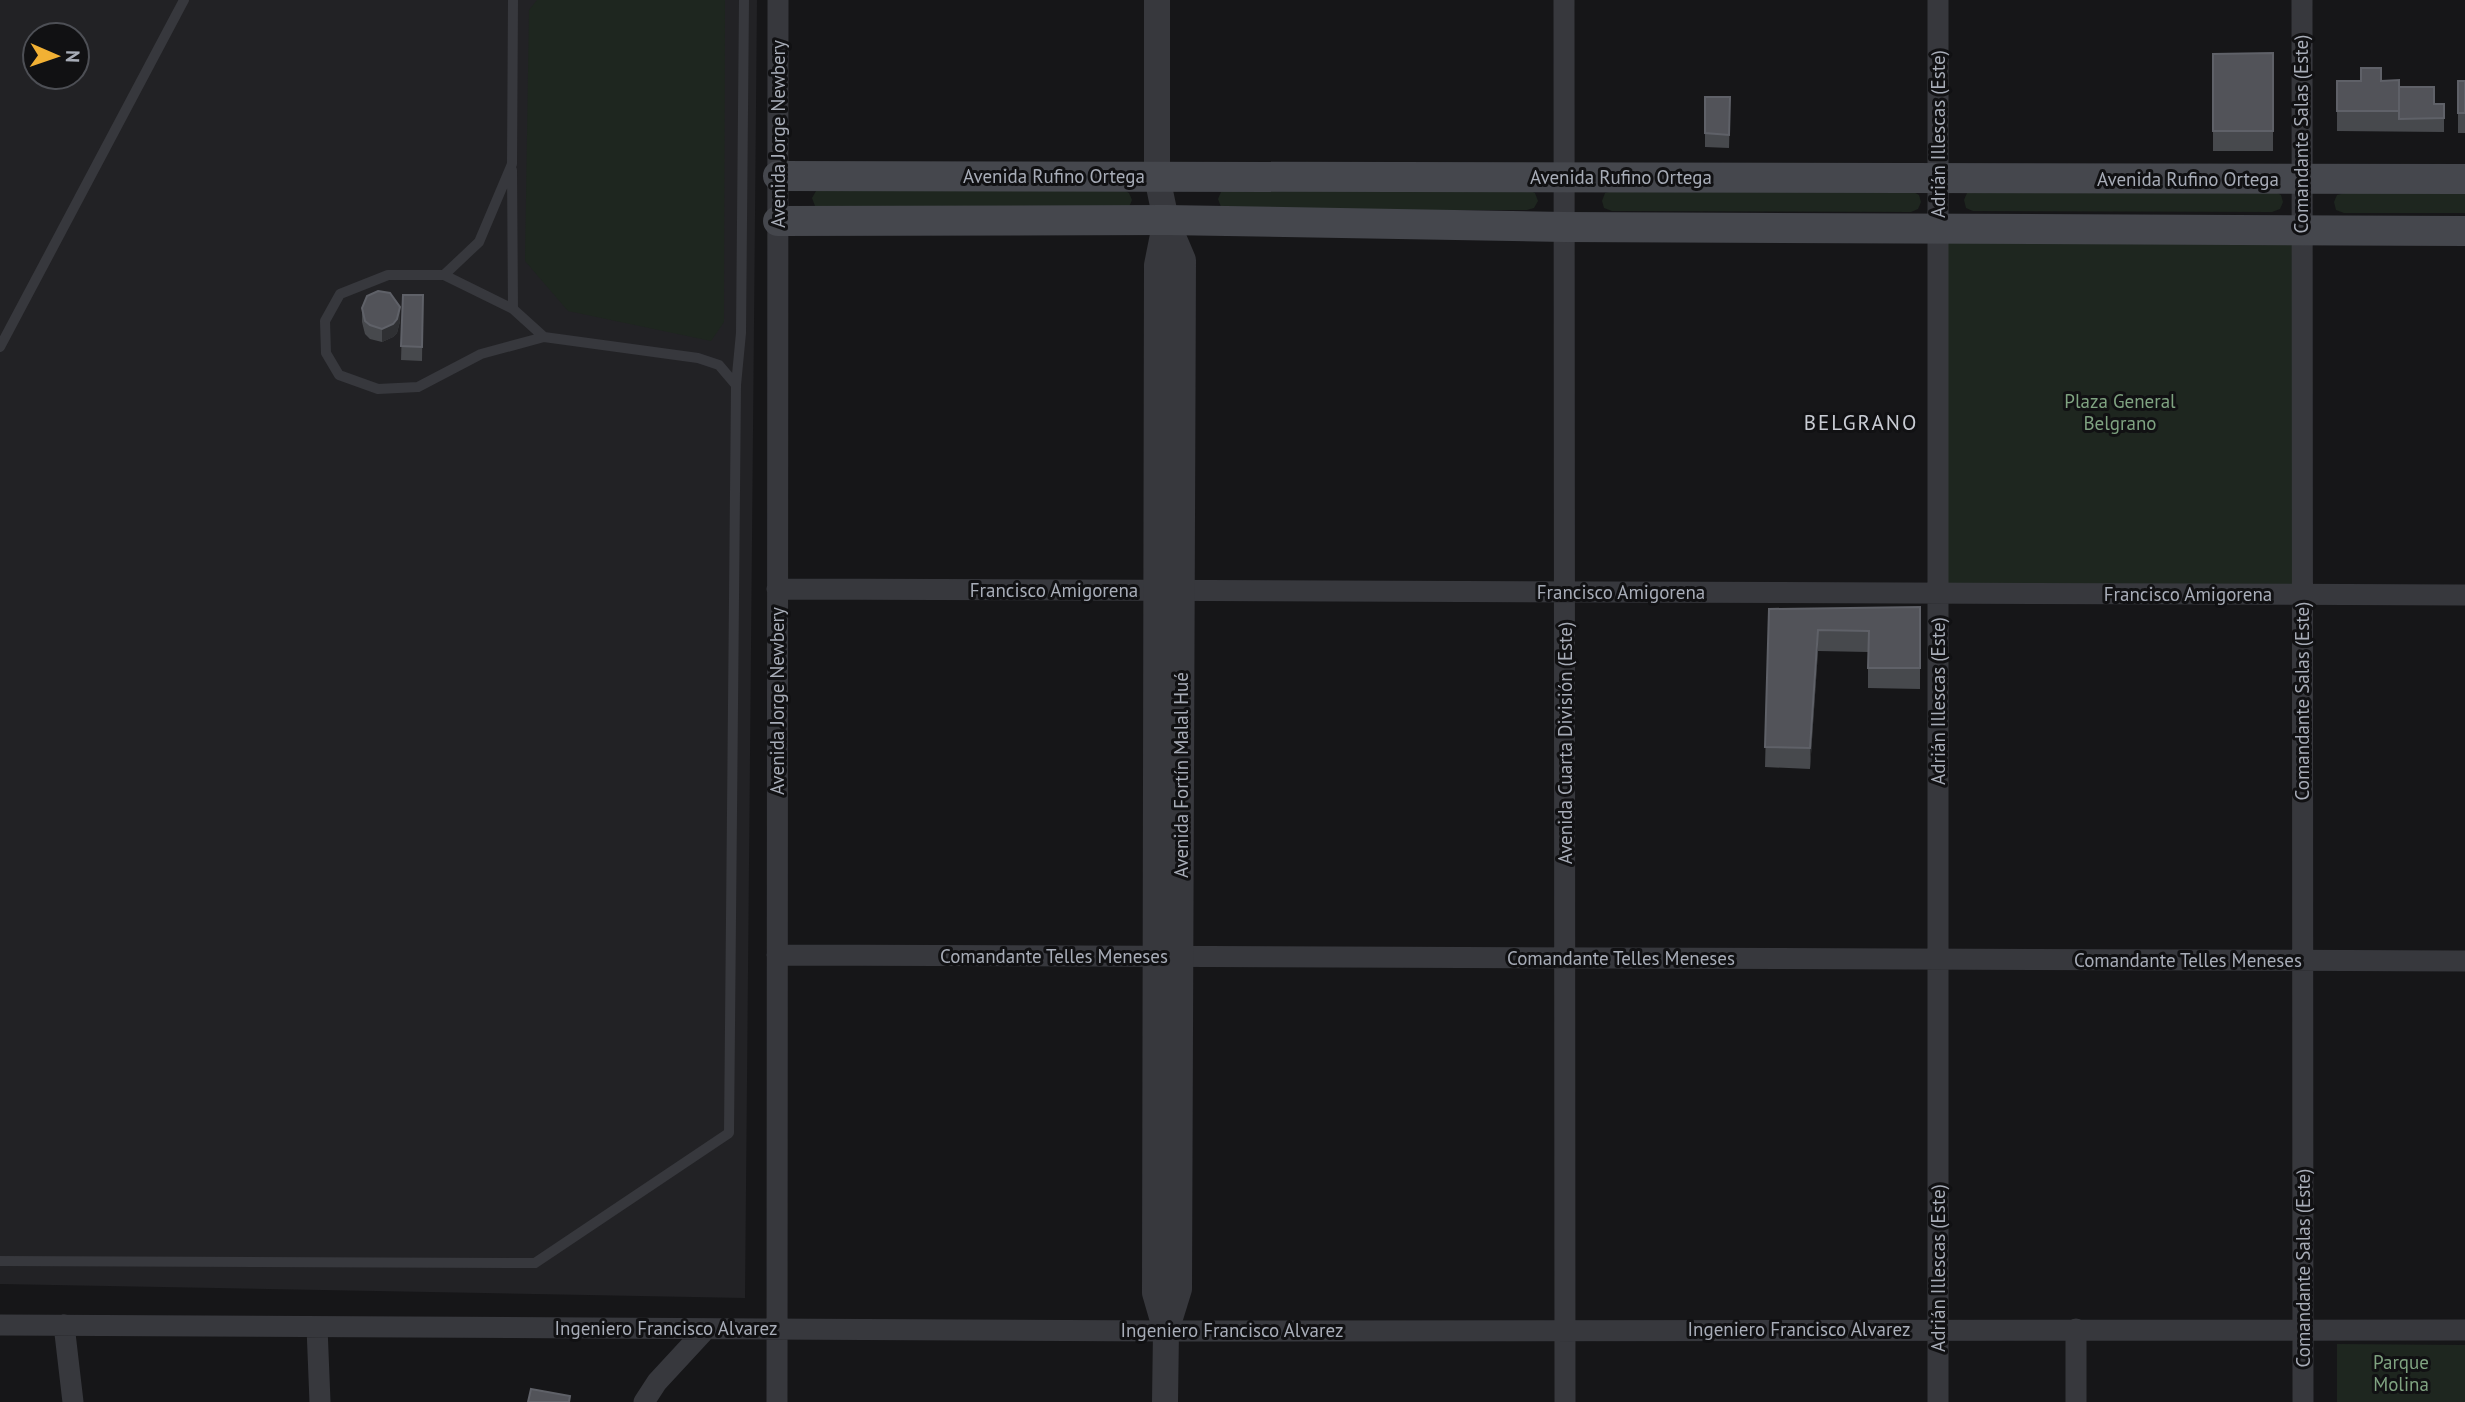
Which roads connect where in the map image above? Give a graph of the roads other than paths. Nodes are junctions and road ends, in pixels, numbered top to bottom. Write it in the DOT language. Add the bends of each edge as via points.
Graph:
graph roads {
  1 [pos="184,0"];
  2 [pos="513,0"];
  3 [pos="744,0"];
  4 [pos="778,0"];
  5 [pos="1157,0"];
  6 [pos="1564,0"];
  7 [pos="1938,0"];
  8 [pos="2302,0"];
  9 [pos="512,164"];
  10 [pos="778,176"];
  11 [pos="1157,177"];
  12 [pos="1564,177"];
  13 [pos="1938,178"];
  14 [pos="2302,179"];
  15 [pos="2465,179"];
  16 [pos="1166,220"];
  17 [pos="778,221"];
  18 [pos="1565,227"];
  19 [pos="1938,229"];
  20 [pos="2301,230"];
  21 [pos="2465,231"];
  22 [pos="444,275"];
  23 [pos="513,309"];
  24 [pos="544,337"];
  25 [pos="0,347"];
  26 [pos="736,385"];
  27 [pos="777,589"];
  28 [pos="1169,590"];
  29 [pos="1565,592"];
  30 [pos="1938,593"];
  31 [pos="2302,594"];
  32 [pos="2465,595"];
  33 [pos="777,955"];
  34 [pos="1168,956"];
  35 [pos="1565,957"];
  36 [pos="1938,959"];
  37 [pos="2302,960"];
  38 [pos="2465,961"];
  39 [pos="0,1261"];
  40 [pos="0,1325"];
  41 [pos="64,1325"];
  42 [pos="317,1327"];
  43 [pos="706,1329"];
  44 [pos="777,1329"];
  45 [pos="1565,1329"];
  46 [pos="1938,1329"];
  47 [pos="2076,1329"];
  48 [pos="2303,1330"];
  49 [pos="2465,1330"];
  50 [pos="1166,1331"];
  51 [pos="73,1402"];
  52 [pos="320,1402"];
  53 [pos="644,1402"];
  54 [pos="777,1402"];
  55 [pos="1165,1402"];
  56 [pos="1565,1402"];
  57 [pos="1938,1402"];
  58 [pos="2076,1402"];
  59 [pos="2303,1402"];
  1 -- 25 [label="lane"];
  2 -- 9 [label="lane"];
  3 -- 26 [label="lane" via="741,333"];
  4 -- 10 [label="street, Avenida Jorge Newbery"];
  5 -- 11 [label="street, Avenida Fortín Malal Hué"];
  6 -- 12 [label="street, Avenida Cuarta División (Este)"];
  7 -- 13 [label="street, Adrián Illescas (Este)"];
  8 -- 14 [label="street, Comandante Salas (Este)"];
  9 -- 22 [label="lane" via="479,242"];
  9 -- 23 [label="lane"];
  10 -- 11 [label="main road, Avenida Rufino Ortega"];
  10 -- 17 [label="street, Avenida Jorge Newbery"];
  11 -- 12 [label="main road, Avenida Rufino Ortega"];
  11 -- 16 [label="street, Avenida Fortín Malal Hué"];
  12 -- 13 [label="main road, Avenida Rufino Ortega"];
  12 -- 18 [label="street, Avenida Cuarta División (Este)"];
  13 -- 14 [label="main road, Avenida Rufino Ortega"];
  13 -- 19 [label="street, Adrián Illescas (Este)"];
  14 -- 15 [label="main road, Avenida Rufino Ortega"];
  14 -- 20 [label="street, Comandante Salas (Este)"];
  16 -- 17 [label="main road"];
  16 -- 18 [label="main road"];
  16 -- 28 [label="street, Avenida Fortín Malal Hué" via="1183,260"];
  17 -- 27 [label="street, Avenida Jorge Newbery"];
  18 -- 19 [label="main road"];
  18 -- 29 [label="street, Avenida Cuarta División (Este)"];
  19 -- 20 [label="main road"];
  19 -- 30 [label="street, Adrián Illescas (Este)"];
  20 -- 21 [label="main road"];
  20 -- 31 [label="street, Comandante Salas (Este)"];
  22 -- 23 [label="lane"];
  22 -- 24 [label="lane" via="387,275 340,294 325,321 326,352 339,375 378,389 418,387 481,354"];
  23 -- 24 [label="lane"];
  24 -- 26 [label="lane" via="698,358 719,365"];
  26 -- 39 [label="lane" via="729,1133 535,1263"];
  27 -- 28 [label="street, Francisco Amigorena"];
  27 -- 33 [label="street, Avenida Jorge Newbery"];
  28 -- 29 [label="street, Francisco Amigorena"];
  28 -- 34 [label="street, Avenida Fortín Malal Hué"];
  29 -- 30 [label="street, Francisco Amigorena"];
  29 -- 35 [label="street, Avenida Cuarta División (Este)"];
  30 -- 31 [label="street, Francisco Amigorena"];
  30 -- 36 [label="street, Adrián Illescas (Este)"];
  31 -- 32 [label="street, Francisco Amigorena"];
  31 -- 37 [label="street, Comandante Salas (Este)"];
  33 -- 34 [label="street, Comandante Telles Meneses"];
  33 -- 44 [label="street, Avenida Jorge Newbery"];
  34 -- 35 [label="street, Comandante Telles Meneses"];
  34 -- 50 [label="street, Avenida Fortín Malal Hué" via="1179,1289"];
  35 -- 36 [label="street, Comandante Telles Meneses"];
  35 -- 45 [label="street, Avenida Cuarta División (Este)"];
  36 -- 37 [label="street, Comandante Telles Meneses"];
  36 -- 46 [label="street, Adrián Illescas (Este)"];
  37 -- 38 [label="street, Comandante Telles Meneses"];
  37 -- 48 [label="street, Comandante Salas (Este)"];
  40 -- 41 [label="street, Ingeniero Francisco Alvarez"];
  41 -- 42 [label="street, Ingeniero Francisco Alvarez"];
  41 -- 51 [label="street"];
  42 -- 43 [label="street, Ingeniero Francisco Alvarez"];
  42 -- 52 [label="street"];
  43 -- 44 [label="street, Ingeniero Francisco Alvarez"];
  43 -- 53 [label="street"];
  44 -- 50 [label="street, Ingeniero Francisco Alvarez"];
  44 -- 54 [label="street, Avenida Jorge Newbery"];
  45 -- 46 [label="street, Ingeniero Francisco Alvarez"];
  45 -- 50 [label="street, Ingeniero Francisco Alvarez"];
  45 -- 56 [label="street, Avenida Cuarta División (Este)"];
  46 -- 47 [label="street, Ingeniero Francisco Alvarez"];
  46 -- 57 [label="street, Adrián Illescas (Este)"];
  47 -- 48 [label="street, Ingeniero Francisco Alvarez"];
  47 -- 58 [label="street"];
  48 -- 49 [label="street, Ingeniero Francisco Alvarez"];
  48 -- 59 [label="street, Comandante Salas (Este)"];
  50 -- 55 [label="street, Avenida Fortín Malal Hué"];
}
